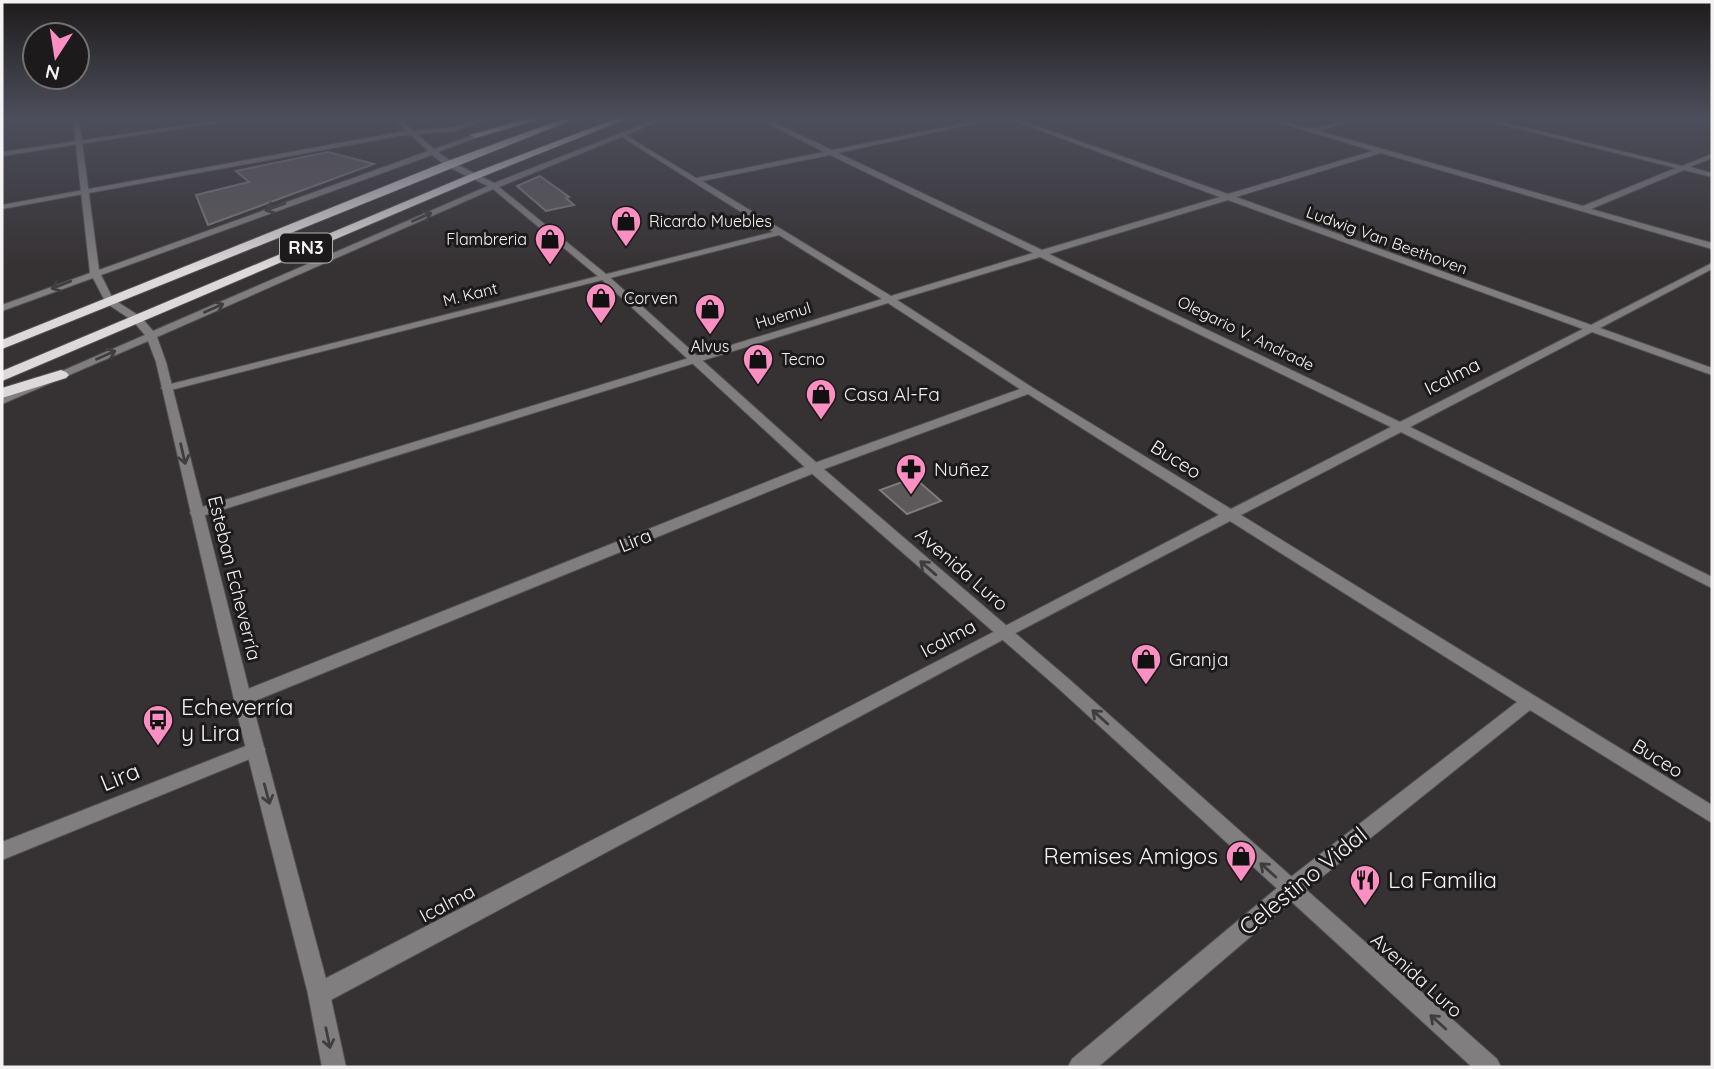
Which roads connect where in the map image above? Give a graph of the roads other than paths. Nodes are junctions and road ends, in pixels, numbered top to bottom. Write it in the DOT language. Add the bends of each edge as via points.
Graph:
graph roads {
  1 [pos="83,169"];
  2 [pos="220,169"];
  3 [pos="381,169"];
  4 [pos="437,169"];
  5 [pos="460,169"];
  6 [pos="493,169"];
  7 [pos="534,169"];
  8 [pos="678,169"];
  9 [pos="749,169"];
  10 [pos="866,169"];
  11 [pos="1152,169"];
  12 [pos="1320,169"];
  13 [pos="1445,169"];
  14 [pos="1681,169"];
  15 [pos="1687,169"];
  16 [pos="1712,175"];
  17 [pos="475,176"];
  18 [pos="696,180"];
  19 [pos="494,186"];
  20 [pos="85,194"];
  21 [pos="1230,197"];
  22 [pos="2,207"];
  23 [pos="1583,209"];
  24 [pos="782,232"];
  25 [pos="1712,246"];
  26 [pos="1044,253"];
  27 [pos="1712,266"];
  28 [pos="95,272"];
  29 [pos="603,276"];
  30 [pos="889,299"];
  31 [pos="109,301"];
  32 [pos="2,308"];
  33 [pos="137,319"];
  34 [pos="1590,328"];
  35 [pos="151,335"];
  36 [pos="2,345"];
  37 [pos="692,359"];
  38 [pos="1712,372"];
  39 [pos="61,375"];
  40 [pos="2,376"];
  41 [pos="167,388"];
  42 [pos="1028,390"];
  43 [pos="2,393"];
  44 [pos="2,401"];
  45 [pos="1401,426"];
  46 [pos="814,468"];
  47 [pos="197,513"];
  48 [pos="1232,516"];
  49 [pos="1712,583"];
  50 [pos="1002,633"];
  51 [pos="244,698"];
  52 [pos="1530,701"];
  53 [pos="256,749"];
  54 [pos="1712,815"];
  55 [pos="2,851"];
  56 [pos="1290,890"];
  57 [pos="319,994"];
  58 [pos="334,1067"];
  59 [pos="1080,1067"];
  60 [pos="1489,1067"];
  1 -- 20 [label="street"];
  2 -- 20 [label="street"];
  3 -- 28 [label="street, one-way"];
  4 -- 31 [label="highway, RN3"];
  5 -- 17 [label="street, Avenida Luro"];
  6 -- 17 [label="highway, RN3"];
  7 -- 19 [label="street"];
  8 -- 18 [label="street, Buceo"];
  9 -- 18 [label="street"];
  10 -- 26 [label="street, Olegario V. Andrade"];
  11 -- 21 [label="street, Ludwig Van Beethoven"];
  12 -- 21 [label="street, Huemul"];
  13 -- 23 [label="street"];
  14 -- 23 [label="street"];
  15 -- 16 [label="street"];
  17 -- 19 [label="street, Avenida Luro"];
  17 -- 33 [label="highway, RN3"];
  18 -- 24 [label="street, Buceo"];
  19 -- 29 [label="street, Avenida Luro"];
  35 -- 19 [label="street, one-way"];
  20 -- 22 [label="street"];
  20 -- 28 [label="street"];
  21 -- 26 [label="street, Huemul"];
  21 -- 34 [label="street, Ludwig Van Beethoven"];
  23 -- 25 [label="street"];
  24 -- 29 [label="street, M. Kant"];
  24 -- 30 [label="street, Buceo"];
  26 -- 30 [label="street, Huemul"];
  26 -- 45 [label="street, Olegario V. Andrade"];
  27 -- 34 [label="street, Icalma"];
  28 -- 31 [label="street"];
  28 -- 32 [label="street, one-way"];
  29 -- 37 [label="street, Avenida Luro"];
  29 -- 41 [label="street, M. Kant"];
  30 -- 37 [label="street, Huemul"];
  30 -- 42 [label="street, Buceo"];
  31 -- 33 [label="street, Esteban Echeverría"];
  31 -- 36 [label="highway, RN3"];
  33 -- 35 [label="street, Esteban Echeverría"];
  33 -- 40 [label="highway, RN3"];
  34 -- 38 [label="street, Ludwig Van Beethoven"];
  34 -- 45 [label="street, Icalma"];
  39 -- 35 [label="street, one-way"];
  35 -- 41 [label="street, Esteban Echeverría"];
  37 -- 46 [label="street, Avenida Luro"];
  37 -- 47 [label="street, Huemul"];
  39 -- 43 [label="highway"];
  39 -- 44 [label="street"];
  41 -- 47 [label="street, Esteban Echeverría, one-way"];
  42 -- 46 [label="street, Lira"];
  42 -- 48 [label="street, Buceo"];
  45 -- 48 [label="street, Icalma"];
  45 -- 49 [label="street, Olegario V. Andrade"];
  50 -- 46 [label="street, Avenida Luro, one-way"];
  46 -- 51 [label="street, Lira"];
  47 -- 51 [label="street, Esteban Echeverría"];
  48 -- 50 [label="street, Icalma"];
  48 -- 52 [label="street, Buceo"];
  56 -- 50 [label="street, Avenida Luro, one-way"];
  50 -- 57 [label="street, Icalma"];
  51 -- 53 [label="street, Esteban Echeverría"];
  52 -- 54 [label="street, Buceo"];
  52 -- 56 [label="street, Celestino Vidal"];
  53 -- 55 [label="street, Lira"];
  53 -- 57 [label="street, Esteban Echeverría, one-way"];
  56 -- 59 [label="street, Celestino Vidal"];
  60 -- 56 [label="street, Avenida Luro, one-way"];
  57 -- 58 [label="street, Esteban Echeverría, one-way"];
}
